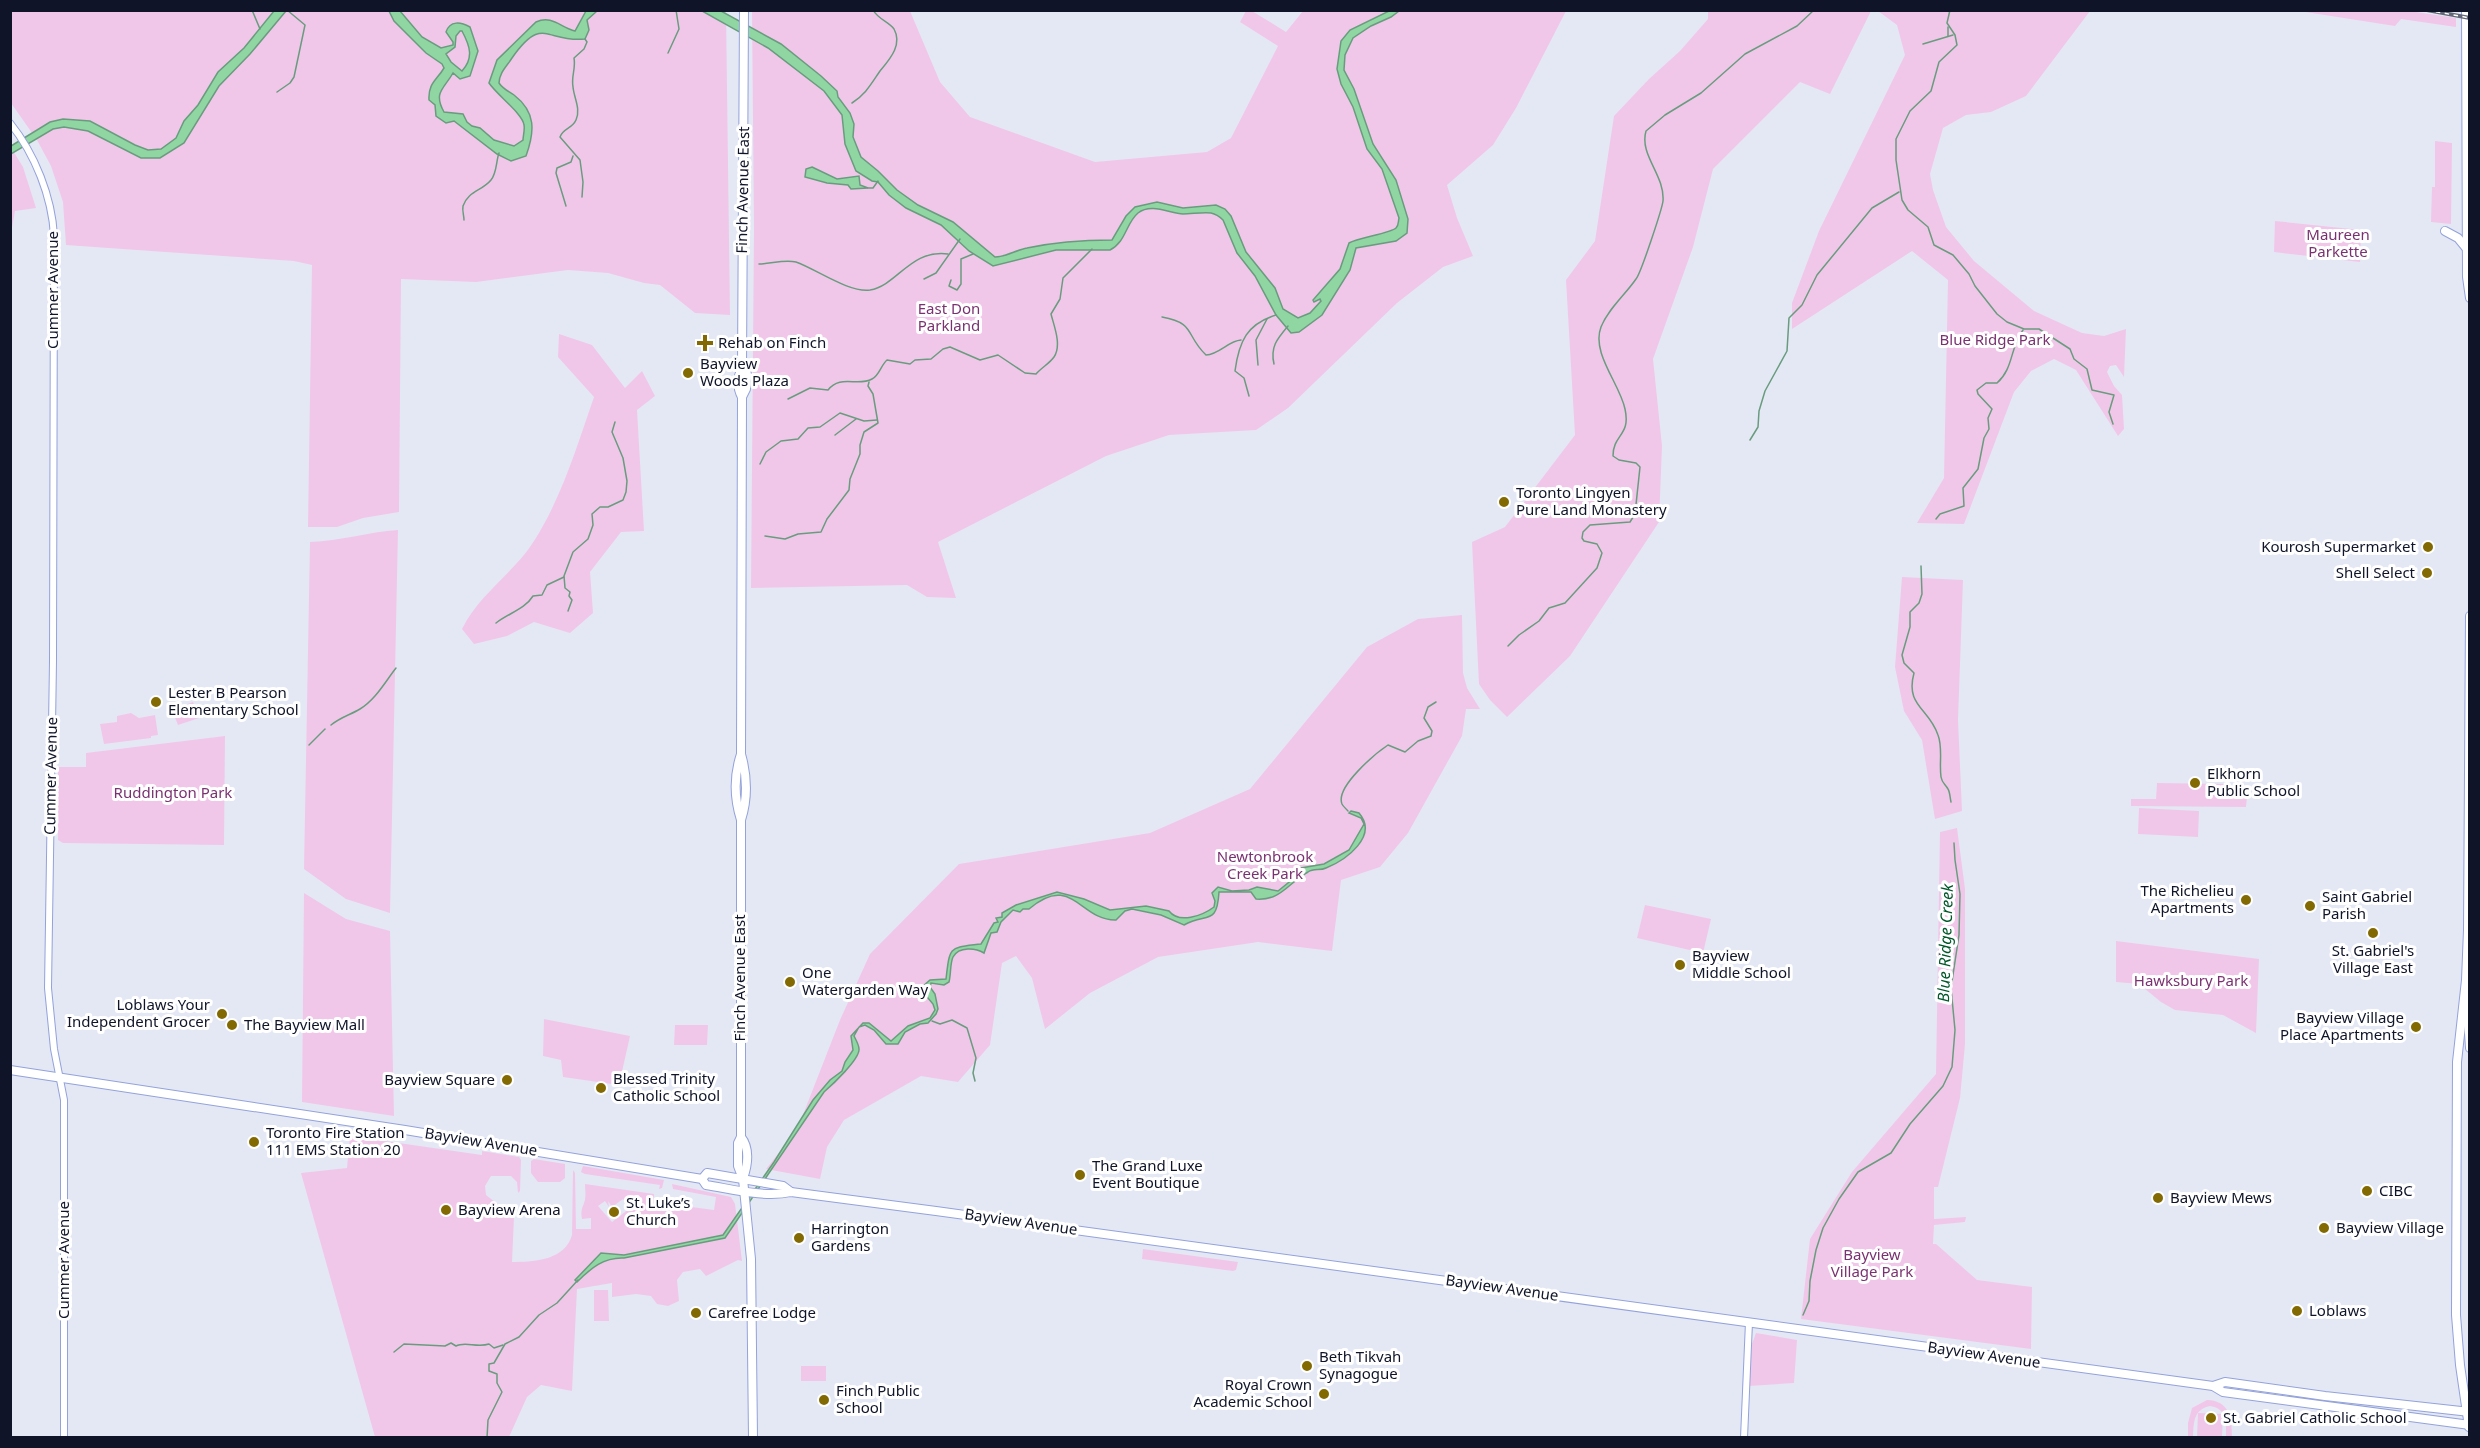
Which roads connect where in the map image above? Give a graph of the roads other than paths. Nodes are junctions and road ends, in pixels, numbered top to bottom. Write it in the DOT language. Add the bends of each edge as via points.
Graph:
graph roads {
  1 [pos="744,10"];
  2 [pos="2466,10"];
  3 [pos="10,123"];
  4 [pos="2445,231"];
  5 [pos="2469,233"];
  6 [pos="2468,249"];
  7 [pos="2469,298"];
  8 [pos="2469,616"];
  9 [pos="2466,980"];
  10 [pos="2469,1048"];
  11 [pos="10,1070"];
  12 [pos="60,1077"];
  13 [pos="702,1179"];
  14 [pos="743,1179"];
  15 [pos="744,1190"];
  16 [pos="791,1192"];
  17 [pos="1749,1322"];
  18 [pos="2213,1386"];
  19 [pos="2277,1389"];
  20 [pos="2245,1395"];
  21 [pos="2468,1412"];
  22 [pos="2469,1426"];
  23 [pos="64,1437"];
  24 [pos="753,1437"];
  25 [pos="1744,1437"];
  1 -- 14 [label="main road, Finch Avenue East" via="742,369 747,374 742,397 741,754 746,770 746,806 741,820 738,1143 738,1166"];
  2 -- 5 [label="main road"];
  3 -- 12 [label="street, Cummer Avenue" via="35,165 52,209 54,236 48,988"];
  4 -- 6 [label="main road"];
  5 -- 6 [label="main road"];
  6 -- 7 [label="main road"];
  8 -- 9 [label="main road"];
  9 -- 10 [label="main road"];
  9 -- 21 [label="main road" via="2457,1062 2456,1315"];
  11 -- 12 [label="main road, Bayview Avenue"];
  12 -- 13 [label="main road, Bayview Avenue"];
  12 -- 23 [label="street, Cummer Avenue" via="64,1100"];
  13 -- 14 [label="main road, Bayview Avenue" via="707,1173"];
  13 -- 15 [label="main road, Bayview Avenue" via="706,1185"];
  14 -- 15 [label="main road, Finch Avenue East"];
  14 -- 16 [label="main road, Bayview Avenue" via="783,1186"];
  15 -- 16 [label="main road, Bayview Avenue"];
  15 -- 24 [label="main road, Finch Avenue East" via="751,1259"];
  16 -- 17 [label="main road, Bayview Avenue"];
  17 -- 18 [label="main road, Bayview Avenue"];
  17 -- 25 [label="street"];
  18 -- 19 [label="main road, Bayview Avenue" via="2225,1382"];
  18 -- 20 [label="main road, Bayview Avenue" via="2223,1392"];
  19 -- 20 [label="main road" via="2250,1391"];
  19 -- 21 [label="main road, Bayview Avenue"];
  20 -- 22 [label="main road, Bayview Avenue"];
  21 -- 22 [label="main road"];
}
